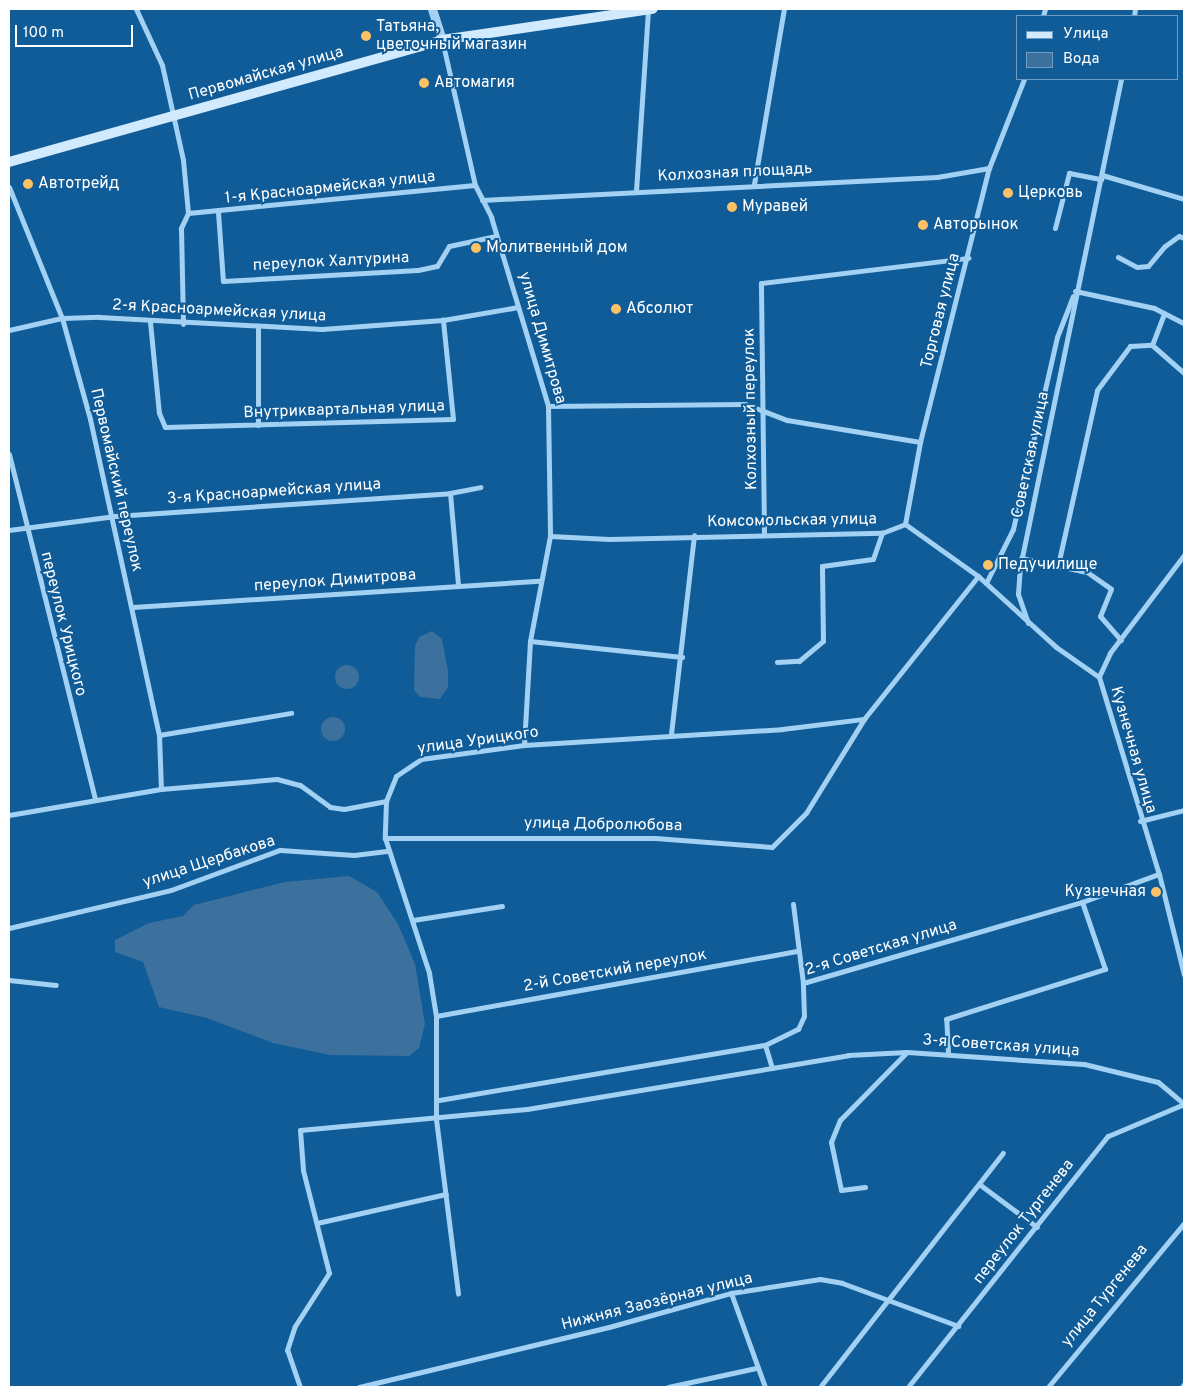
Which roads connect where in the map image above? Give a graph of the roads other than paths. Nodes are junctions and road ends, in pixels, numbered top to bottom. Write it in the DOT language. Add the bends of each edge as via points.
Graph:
graph roads {
  1 [pos="136,9"];
  2 [pos="432,9"];
  3 [pos="648,9"];
  4 [pos="652,9"];
  5 [pos="784,9"];
  6 [pos="442,40"];
  7 [pos="1024,80"];
  8 [pos="1121,80"];
  9 [pos="175,115"];
  10 [pos="9,162"];
  11 [pos="989,168"];
  12 [pos="1102,177"];
  13 [pos="754,184"];
  14 [pos="475,185"];
  15 [pos="9,188"];
  16 [pos="636,191"];
  17 [pos="1184,199"];
  18 [pos="482,200"];
  19 [pos="218,212"];
  20 [pos="188,213"];
  21 [pos="1055,228"];
  22 [pos="496,236"];
  23 [pos="1184,238"];
  24 [pos="1118,257"];
  25 [pos="968,258"];
  26 [pos="1075,291"];
  27 [pos="518,307"];
  28 [pos="1164,313"];
  29 [pos="62,318"];
  30 [pos="443,320"];
  31 [pos="150,322"];
  32 [pos="1184,323"];
  33 [pos="183,324"];
  34 [pos="258,328"];
  35 [pos="9,330"];
  36 [pos="1152,345"];
  37 [pos="1184,373"];
  38 [pos="548,406"];
  39 [pos="764,412"];
  40 [pos="258,426"];
  41 [pos="920,442"];
  42 [pos="9,454"];
  43 [pos="480,487"];
  44 [pos="450,493"];
  45 [pos="115,516"];
  46 [pos="905,524"];
  47 [pos="26,527"];
  48 [pos="9,530"];
  49 [pos="882,533"];
  50 [pos="764,534"];
  51 [pos="694,535"];
  52 [pos="550,536"];
  53 [pos="1184,554"];
  54 [pos="1022,558"];
  55 [pos="1058,565"];
  56 [pos="978,576"];
  57 [pos="539,581"];
  58 [pos="986,583"];
  59 [pos="458,585"];
  60 [pos="133,607"];
  61 [pos="1028,623"];
  62 [pos="1121,640"];
  63 [pos="530,641"];
  64 [pos="682,657"];
  65 [pos="777,662"];
  66 [pos="1099,677"];
  67 [pos="291,713"];
  68 [pos="864,719"];
  69 [pos="671,734"];
  70 [pos="159,735"];
  71 [pos="524,745"];
  72 [pos="161,789"];
  73 [pos="95,799"];
  74 [pos="386,801"];
  75 [pos="1184,810"];
  76 [pos="9,815"];
  77 [pos="1140,821"];
  78 [pos="385,838"];
  79 [pos="389,851"];
  80 [pos="1159,874"];
  81 [pos="1082,902"];
  82 [pos="793,904"];
  83 [pos="502,906"];
  84 [pos="413,920"];
  85 [pos="9,928"];
  86 [pos="798,951"];
  87 [pos="1184,971"];
  88 [pos="1184,975"];
  89 [pos="9,980"];
  90 [pos="803,982"];
  91 [pos="56,985"];
  92 [pos="436,1016"];
  93 [pos="765,1045"];
  94 [pos="907,1052"];
  95 [pos="948,1052"];
  96 [pos="772,1068"];
  97 [pos="439,1100"];
  98 [pos="1184,1104"];
  99 [pos="436,1119"];
  100 [pos="1003,1153"];
  101 [pos="979,1184"];
  102 [pos="864,1187"];
  103 [pos="446,1194"];
  104 [pos="317,1223"];
  105 [pos="1184,1224"];
  106 [pos="1037,1227"];
  107 [pos="731,1293"];
  108 [pos="458,1294"];
  109 [pos="890,1300"];
  110 [pos="958,1326"];
  111 [pos="756,1368"];
  112 [pos="1184,1384"];
  113 [pos="300,1387"];
  114 [pos="359,1387"];
  115 [pos="668,1387"];
  116 [pos="765,1387"];
  117 [pos="820,1387"];
  118 [pos="908,1387"];
  119 [pos="1048,1387"];
  120 [pos="1182,1387"];
  1 -- 9 [label="street" via="162,65"];
  2 -- 6 [label="street, улица Димитрова"];
  3 -- 4 [label="main road, Первомайская улица"];
  3 -- 6 [label="main road, Первомайская улица"];
  3 -- 16 [label="street"];
  5 -- 13 [label="street"];
  6 -- 9 [label="main road, Первомайская улица"];
  6 -- 14 [label="street, улица Димитрова"];
  7 -- 11 [label="street, Торговая улица"];
  8 -- 12 [label="street, Советская улица"];
  9 -- 10 [label="main road, Первомайская улица"];
  9 -- 20 [label="street"];
  11 -- 13 [label="street, Колхозная площадь" via="937,177"];
  11 -- 25 [label="street, Торговая улица"];
  12 -- 17 [label="street"];
  12 -- 21 [label="street" via="1069,173"];
  12 -- 26 [label="street, Советская улица"];
  13 -- 16 [label="street, Колхозная площадь"];
  14 -- 18 [label="street, улица Димитрова"];
  14 -- 19 [label="street, 1-я Красноармейская улица"];
  15 -- 29 [label="street, Первомайский переулок"];
  16 -- 18 [label="street, Колхозная площадь"];
  18 -- 22 [label="street, улица Димитрова"];
  19 -- 20 [label="street, 1-я Красноармейская улица"];
  19 -- 22 [label="street, переулок Халтурина" via="223,280 418,270 437,266 448,246"];
  20 -- 33 [label="street" via="181,228"];
  22 -- 27 [label="street, улица Димитрова"];
  23 -- 24 [label="street" via="1179,236 1165,246 1148,266 1137,267"];
  25 -- 39 [label="street, Колхозный переулок" via="761,283"];
  25 -- 41 [label="street, Торговая улица"];
  26 -- 28 [label="street"];
  26 -- 54 [label="street, Советская улица" via="1072,330"];
  26 -- 58 [label="street, Советская улица" via="1057,337 1013,529"];
  27 -- 30 [label="street, 2-я Красноармейская улица"];
  27 -- 38 [label="street, улица Димитрова"];
  28 -- 32 [label="street"];
  28 -- 36 [label="street"];
  29 -- 31 [label="street, 2-я Красноармейская улица"];
  29 -- 35 [label="street, 2-я Красноармейская улица"];
  29 -- 45 [label="street, Первомайский переулок"];
  30 -- 34 [label="street, 2-я Красноармейская улица" via="322,329"];
  30 -- 40 [label="street, Внутриквартальная улица" via="453,419"];
  31 -- 33 [label="street, 2-я Красноармейская улица"];
  31 -- 40 [label="street, Внутриквартальная улица" via="159,414 165,427"];
  33 -- 34 [label="street, 2-я Красноармейская улица"];
  34 -- 40 [label="street"];
  36 -- 37 [label="street"];
  36 -- 55 [label="street" via="1130,346 1097,390"];
  38 -- 39 [label="street" via="746,404"];
  38 -- 52 [label="street, улица Димитрова"];
  39 -- 41 [label="street" via="787,420"];
  39 -- 50 [label="street, Колхозный переулок"];
  41 -- 46 [label="street, Торговая улица"];
  42 -- 47 [label="street, переулок Урицкого"];
  43 -- 44 [label="street, 3-я Красноармейская улица"];
  44 -- 45 [label="street, 3-я Красноармейская улица"];
  44 -- 59 [label="street"];
  45 -- 47 [label="street, 3-я Красноармейская улица"];
  45 -- 60 [label="street, Первомайский переулок"];
  46 -- 49 [label="street, Комсомольская улица"];
  46 -- 56 [label="street"];
  47 -- 48 [label="street, 3-я Красноармейская улица"];
  47 -- 73 [label="street, переулок Урицкого"];
  49 -- 50 [label="street, Комсомольская улица"];
  49 -- 65 [label="street" via="873,559 822,566 823,641 799,661"];
  50 -- 51 [label="street, Комсомольская улица"];
  51 -- 52 [label="street, Комсомольская улица" via="609,539"];
  51 -- 64 [label="street"];
  52 -- 57 [label="street, улица Димитрова"];
  53 -- 62 [label="street, Кузнечная улица"];
  54 -- 55 [label="street"];
  54 -- 61 [label="street, Советская улица" via="1018,594"];
  55 -- 62 [label="street" via="1087,572 1111,589 1100,616"];
  56 -- 58 [label="street"];
  56 -- 68 [label="street"];
  57 -- 59 [label="street, переулок Димитрова"];
  57 -- 63 [label="street, улица Димитрова"];
  58 -- 61 [label="street"];
  59 -- 60 [label="street, переулок Димитрова"];
  60 -- 70 [label="street, Первомайский переулок"];
  61 -- 66 [label="street"];
  62 -- 66 [label="street, Кузнечная улица"];
  63 -- 64 [label="street"];
  63 -- 71 [label="street, улица Димитрова"];
  64 -- 69 [label="street"];
  66 -- 77 [label="street, Кузнечная улица"];
  67 -- 70 [label="street"];
  68 -- 69 [label="street, улица Урицкого"];
  68 -- 78 [label="street, улица Добролюбова" via="806,812 772,847 655,838"];
  69 -- 71 [label="street, улица Урицкого"];
  70 -- 72 [label="street, Первомайский переулок"];
  71 -- 74 [label="street, улица Урицкого" via="421,759 396,776"];
  72 -- 73 [label="street"];
  72 -- 74 [label="street" via="277,779 300,785 330,807"];
  73 -- 76 [label="street"];
  74 -- 78 [label="street"];
  75 -- 77 [label="street"];
  77 -- 80 [label="street, Кузнечная улица"];
  78 -- 79 [label="street"];
  79 -- 84 [label="street"];
  79 -- 85 [label="street, улица Щербакова" via="354,855 280,850 171,890"];
  80 -- 81 [label="street, 2-я Советская улица"];
  80 -- 87 [label="street, Кузнечная улица"];
  81 -- 90 [label="street, 2-я Советская улица"];
  81 -- 95 [label="street" via="1105,970 946,1019"];
  82 -- 86 [label="street"];
  83 -- 84 [label="street"];
  84 -- 92 [label="street"];
  86 -- 90 [label="street"];
  86 -- 92 [label="street, 2-й Советский переулок"];
  87 -- 88 [label="street, Кузнечная улица"];
  89 -- 91 [label="street"];
  90 -- 93 [label="street, 2-я Советская улица" via="804,1016 798,1029"];
  92 -- 97 [label="street"];
  93 -- 96 [label="street"];
  93 -- 97 [label="street, 2-я Советская улица"];
  94 -- 95 [label="street, 3-я Советская улица"];
  94 -- 96 [label="street" via="848,1055"];
  94 -- 102 [label="street, 3-я Советская улица" via="840,1120 831,1142 841,1190"];
  95 -- 98 [label="street, 3-я Советская улица" via="1084,1064 1158,1082"];
  96 -- 99 [label="street"];
  97 -- 99 [label="street"];
  98 -- 106 [label="street, переулок Тургенева" via="1108,1136"];
  99 -- 103 [label="street"];
  99 -- 104 [label="street" via="300,1130 303,1170"];
  100 -- 101 [label="street"];
  101 -- 106 [label="street"];
  101 -- 109 [label="street"];
  103 -- 104 [label="street"];
  103 -- 108 [label="street"];
  104 -- 113 [label="street" via="329,1273 295,1326 286,1350"];
  105 -- 119 [label="street, улица Тургенева"];
  106 -- 110 [label="street, переулок Тургенева"];
  107 -- 109 [label="street, Нижняя Заозёрная улица" via="820,1279"];
  107 -- 111 [label="street"];
  107 -- 114 [label="street, Нижняя Заозёрная улица"];
  109 -- 110 [label="street, Нижняя Заозёрная улица"];
  109 -- 117 [label="street"];
  110 -- 118 [label="street, переулок Тургенева"];
  111 -- 115 [label="street"];
  111 -- 116 [label="street"];
  112 -- 120 [label="street"];
}
